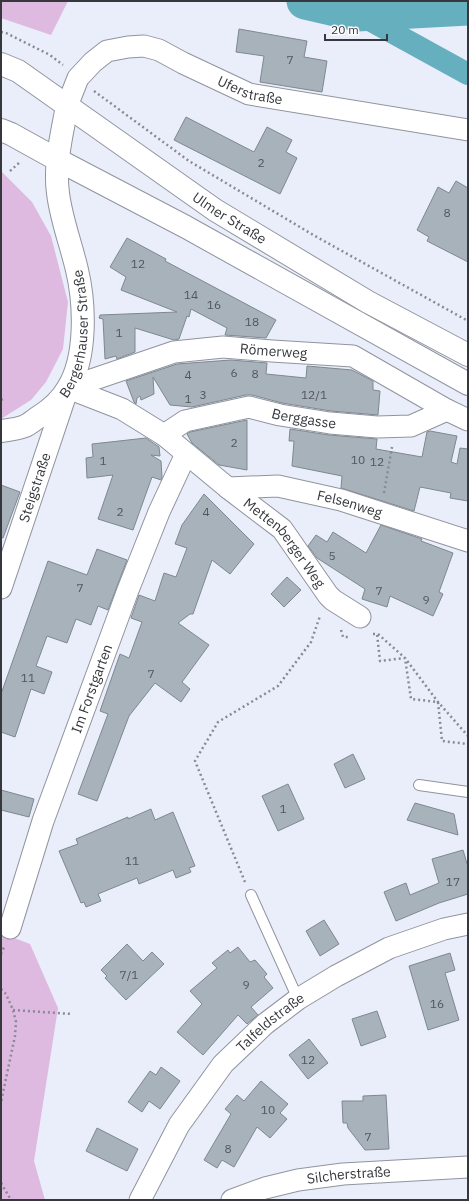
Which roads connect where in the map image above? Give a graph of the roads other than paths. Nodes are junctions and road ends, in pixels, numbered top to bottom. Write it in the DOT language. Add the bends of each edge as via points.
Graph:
graph roads {
  1 [pos="1,64"];
  2 [pos="67,106"];
  3 [pos="1,130"];
  4 [pos="468,130"];
  5 [pos="58,160"];
  6 [pos="468,355"];
  7 [pos="468,384"];
  8 [pos="68,388"];
  9 [pos="447,410"];
  10 [pos="468,420"];
  11 [pos="1,431"];
  12 [pos="164,436"];
  13 [pos="186,454"];
  14 [pos="228,488"];
  15 [pos="468,541"];
  16 [pos="1,588"];
  17 [pos="362,629"];
  18 [pos="419,785"];
  19 [pos="468,792"];
  20 [pos="251,895"];
  21 [pos="468,924"];
  22 [pos="10,928"];
  23 [pos="298,999"];
  24 [pos="468,1167"];
  25 [pos="140,1200"];
  26 [pos="232,1200"];
  1 -- 2 [label="main road, Ulmer Straße" via="18,71"];
  2 -- 4 [label="street, Uferstraße" via="78,78 107,51 128,46 144,46 159,50 248,94"];
  2 -- 5 [label="main road, Bergerhauser Straße"];
  2 -- 6 [label="main road, Ulmer Straße" via="215,210 368,302"];
  3 -- 5 [label="main road, Ulmer Straße"];
  5 -- 7 [label="main road, Ulmer Straße" via="200,235"];
  5 -- 8 [label="main road, Bergerhauser Straße" via="58,195 82,295 80,352"];
  8 -- 9 [label="street, Römerweg" via="174,352 223,347 354,356"];
  8 -- 11 [label="main road, Bergerhauser Straße" via="58,402 25,426"];
  8 -- 12 [label="street, Mettenberger Weg" via="122,409"];
  8 -- 16 [label="street, Steigstraße"];
  9 -- 10 [label="street, Römerweg"];
  9 -- 12 [label="street, Berggasse" via="411,426 378,427 330,423 249,407 185,421"];
  12 -- 13 [label="street, Mettenberger Weg"];
  13 -- 14 [label="street, Mettenberger Weg"];
  13 -- 22 [label="street, Im Forstgarten" via="159,512 128,590 43,821"];
  14 -- 15 [label="street, Felsenweg" via="278,486 341,500"];
  14 -- 17 [label="street, Mettenberger Weg" via="282,529 330,598"];
  18 -- 19 [label="lane"];
  20 -- 23 [label="lane"];
  21 -- 23 [label="street, Talfeldstraße" via="444,929 389,948"];
  23 -- 25 [label="street, Talfeldstraße" via="265,1024 223,1064 179,1125"];
  24 -- 26 [label="street, Silcherstraße" via="336,1175 298,1180"];
}
